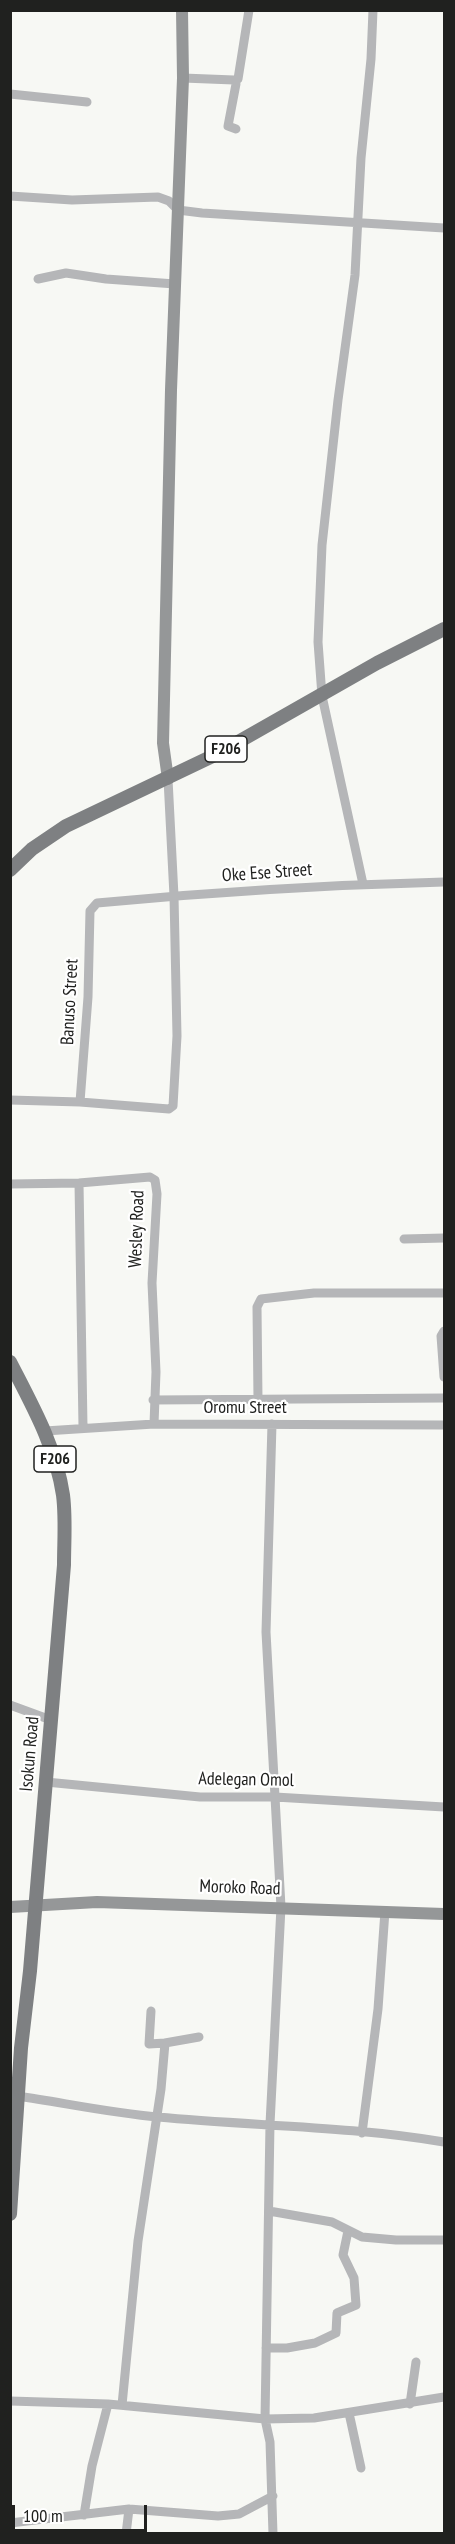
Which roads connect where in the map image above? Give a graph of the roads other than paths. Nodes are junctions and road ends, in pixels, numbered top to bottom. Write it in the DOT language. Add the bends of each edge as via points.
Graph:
graph roads {
  1 [pos="182,10"];
  2 [pos="249,10"];
  3 [pos="373,10"];
  4 [pos="183,78"];
  5 [pos="235,81"];
  6 [pos="10,94"];
  7 [pos="87,102"];
  8 [pos="236,129"];
  9 [pos="10,196"];
  10 [pos="178,210"];
  11 [pos="358,223"];
  12 [pos="444,228"];
  13 [pos="38,279"];
  14 [pos="175,284"];
  15 [pos="444,629"];
  16 [pos="322,696"];
  17 [pos="168,779"];
  18 [pos="10,870"];
  19 [pos="444,882"];
  20 [pos="363,884"];
  21 [pos="174,896"];
  22 [pos="93,905"];
  23 [pos="10,1100"];
  24 [pos="80,1101"];
  25 [pos="79,1183"];
  26 [pos="10,1184"];
  27 [pos="444,1238"];
  28 [pos="404,1239"];
  29 [pos="444,1293"];
  30 [pos="444,1331"];
  31 [pos="10,1362"];
  32 [pos="444,1377"];
  33 [pos="444,1398"];
  34 [pos="153,1400"];
  35 [pos="258,1401"];
  36 [pos="154,1424"];
  37 [pos="273,1424"];
  38 [pos="444,1425"];
  39 [pos="83,1427"];
  40 [pos="45,1431"];
  41 [pos="10,1705"];
  42 [pos="51,1720"];
  43 [pos="46,1782"];
  44 [pos="275,1797"];
  45 [pos="444,1807"];
  46 [pos="35,1906"];
  47 [pos="10,1907"];
  48 [pos="281,1907"];
  49 [pos="385,1911"];
  50 [pos="444,1914"];
  51 [pos="151,2011"];
  52 [pos="199,2037"];
  53 [pos="165,2043"];
  54 [pos="18,2096"];
  55 [pos="157,2117"];
  56 [pos="270,2124"];
  57 [pos="362,2133"];
  58 [pos="444,2142"];
  59 [pos="269,2211"];
  60 [pos="10,2214"];
  61 [pos="348,2231"];
  62 [pos="444,2240"];
  63 [pos="266,2348"];
  64 [pos="416,2362"];
  65 [pos="444,2397"];
  66 [pos="10,2401"];
  67 [pos="108,2404"];
  68 [pos="410,2404"];
  69 [pos="122,2405"];
  70 [pos="349,2413"];
  71 [pos="265,2419"];
  72 [pos="361,2468"];
  73 [pos="273,2496"];
  74 [pos="129,2509"];
  75 [pos="84,2515"];
  76 [pos="10,2523"];
  77 [pos="126,2534"];
  78 [pos="273,2534"];
  1 -- 4 [label="street"];
  2 -- 5 [label="street"];
  3 -- 11 [label="street"];
  4 -- 5 [label="street"];
  4 -- 10 [label="street"];
  5 -- 8 [label="street" via="228,126"];
  6 -- 7 [label="street"];
  9 -- 10 [label="street" via="72,200 158,197"];
  10 -- 11 [label="street"];
  10 -- 14 [label="street"];
  11 -- 12 [label="street"];
  11 -- 16 [label="street" via="356,275 322,545 318,642"];
  13 -- 14 [label="street" via="66,273"];
  14 -- 17 [label="street" via="163,743"];
  15 -- 16 [label="main road, F206"];
  16 -- 17 [label="main road, F206"];
  16 -- 20 [label="street"];
  17 -- 18 [label="main road, F206" via="96,810 46,838"];
  17 -- 21 [label="street"];
  19 -- 20 [label="street, Oke Ese Street"];
  20 -- 21 [label="street, Oke Ese Street"];
  21 -- 22 [label="street, Oke Ese Street"];
  21 -- 24 [label="street" via="174,1102 169,1109"];
  22 -- 24 [label="street, Banuso Street"];
  23 -- 24 [label="street"];
  25 -- 26 [label="street, Wesley Road"];
  25 -- 34 [label="street, Wesley Road" via="150,1177 155,1180"];
  25 -- 39 [label="street"];
  27 -- 28 [label="street"];
  29 -- 35 [label="street" via="314,1293 261,1299 257,1307"];
  30 -- 32 [label="street"];
  31 -- 40 [label="main road, F206"];
  33 -- 35 [label="street"];
  34 -- 35 [label="street"];
  34 -- 36 [label="street, Wesley Road"];
  36 -- 37 [label="street, Oromu Street"];
  36 -- 39 [label="street, Oromu Street"];
  37 -- 38 [label="street, Oromu Street"];
  37 -- 44 [label="street" via="266,1632"];
  39 -- 40 [label="street, Oromu Street"];
  40 -- 42 [label="main road, Isokun Road / F206" via="63,1496 64,1565"];
  41 -- 42 [label="street"];
  42 -- 43 [label="main road, Isokun Road / F206"];
  43 -- 44 [label="street, Adelegan Omol" via="200,1797"];
  43 -- 46 [label="main road, Isokun Road / F206"];
  44 -- 45 [label="street, Adelegan Omol"];
  44 -- 48 [label="street"];
  46 -- 47 [label="street, Moroko Road"];
  46 -- 48 [label="street, Moroko Road" via="97,1902"];
  46 -- 54 [label="main road, Isokun Road / F206"];
  48 -- 49 [label="street, Moroko Road"];
  48 -- 56 [label="street"];
  49 -- 50 [label="street, Moroko Road"];
  49 -- 57 [label="street" via="378,2009"];
  51 -- 53 [label="street" via="149,2044"];
  52 -- 53 [label="street"];
  53 -- 55 [label="street"];
  54 -- 55 [label="street"];
  54 -- 60 [label="main road, Isokun Road / F206"];
  55 -- 56 [label="street"];
  55 -- 69 [label="street" via="138,2241"];
  56 -- 57 [label="street"];
  56 -- 59 [label="street"];
  57 -- 58 [label="street"];
  59 -- 61 [label="street" via="325,2220"];
  59 -- 63 [label="street"];
  61 -- 62 [label="street" via="362,2237"];
  61 -- 63 [label="street" via="343,2255 354,2278 356,2305 337,2313 336,2333 315,2343"];
  63 -- 71 [label="street"];
  64 -- 68 [label="street"];
  65 -- 68 [label="street"];
  66 -- 67 [label="street"];
  67 -- 69 [label="street"];
  67 -- 75 [label="street"];
  68 -- 70 [label="street"];
  69 -- 71 [label="street"];
  70 -- 71 [label="street"];
  70 -- 72 [label="street"];
  71 -- 73 [label="street"];
  73 -- 74 [label="street" via="239,2514 218,2516"];
  73 -- 78 [label="street"];
  74 -- 75 [label="street"];
  74 -- 77 [label="street"];
  75 -- 76 [label="street"];
}
